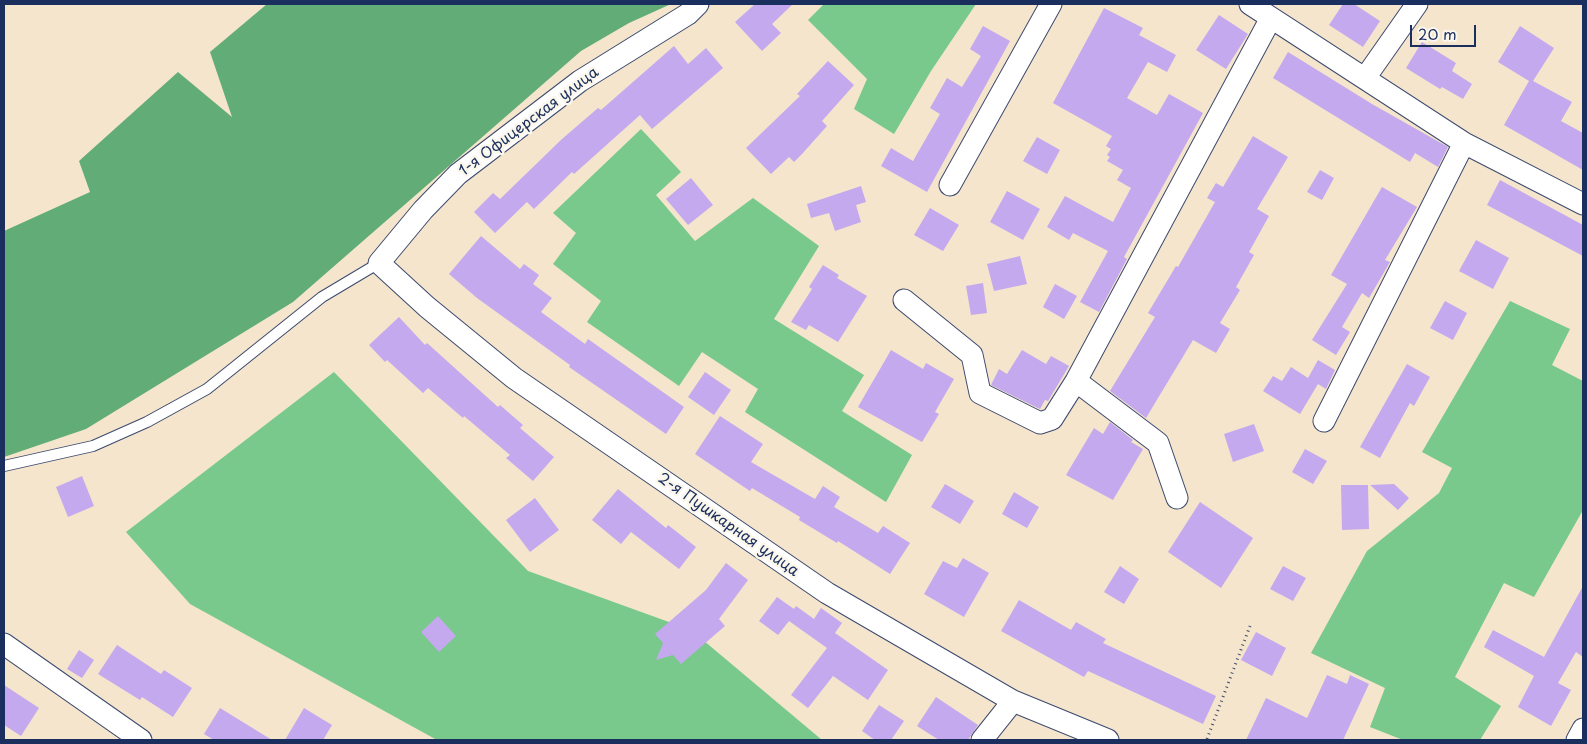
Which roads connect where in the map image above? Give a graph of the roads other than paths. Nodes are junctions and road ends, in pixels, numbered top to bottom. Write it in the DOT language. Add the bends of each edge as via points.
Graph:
graph roads {
  1 [pos="698,4"];
  2 [pos="1051,4"];
  3 [pos="1250,4"];
  4 [pos="1417,4"];
  5 [pos="1271,18"];
  6 [pos="1365,78"];
  7 [pos="1464,143"];
  8 [pos="950,185"];
  9 [pos="1583,204"];
  10 [pos="379,263"];
  11 [pos="904,300"];
  12 [pos="1076,381"];
  13 [pos="1324,422"];
  14 [pos="4,466"];
  15 [pos="1177,498"];
  16 [pos="4,644"];
  17 [pos="1013,701"];
  18 [pos="1583,729"];
  19 [pos="140,740"];
  20 [pos="982,740"];
  21 [pos="1108,740"];
  22 [pos="1577,740"];
  1 -- 10 [label="street, 1-я Офицерская улица" via="580,81 458,174"];
  2 -- 8 [label="street"];
  3 -- 5 [label="street"];
  4 -- 6 [label="street"];
  5 -- 6 [label="street"];
  5 -- 12 [label="street"];
  6 -- 7 [label="street"];
  7 -- 9 [label="street"];
  7 -- 13 [label="street"];
  10 -- 14 [label="lane" via="322,297 206,388 147,422 94,446"];
  10 -- 17 [label="street, 2-я Пушкарная улица" via="427,307 522,383 828,594"];
  11 -- 12 [label="street" via="972,355 980,393 1040,423 1052,419"];
  12 -- 15 [label="street" via="1158,443"];
  16 -- 19 [label="street"];
  17 -- 20 [label="street"];
  17 -- 21 [label="street, 2-я Пушкарная улица"];
  18 -- 22 [label="street"];
}
